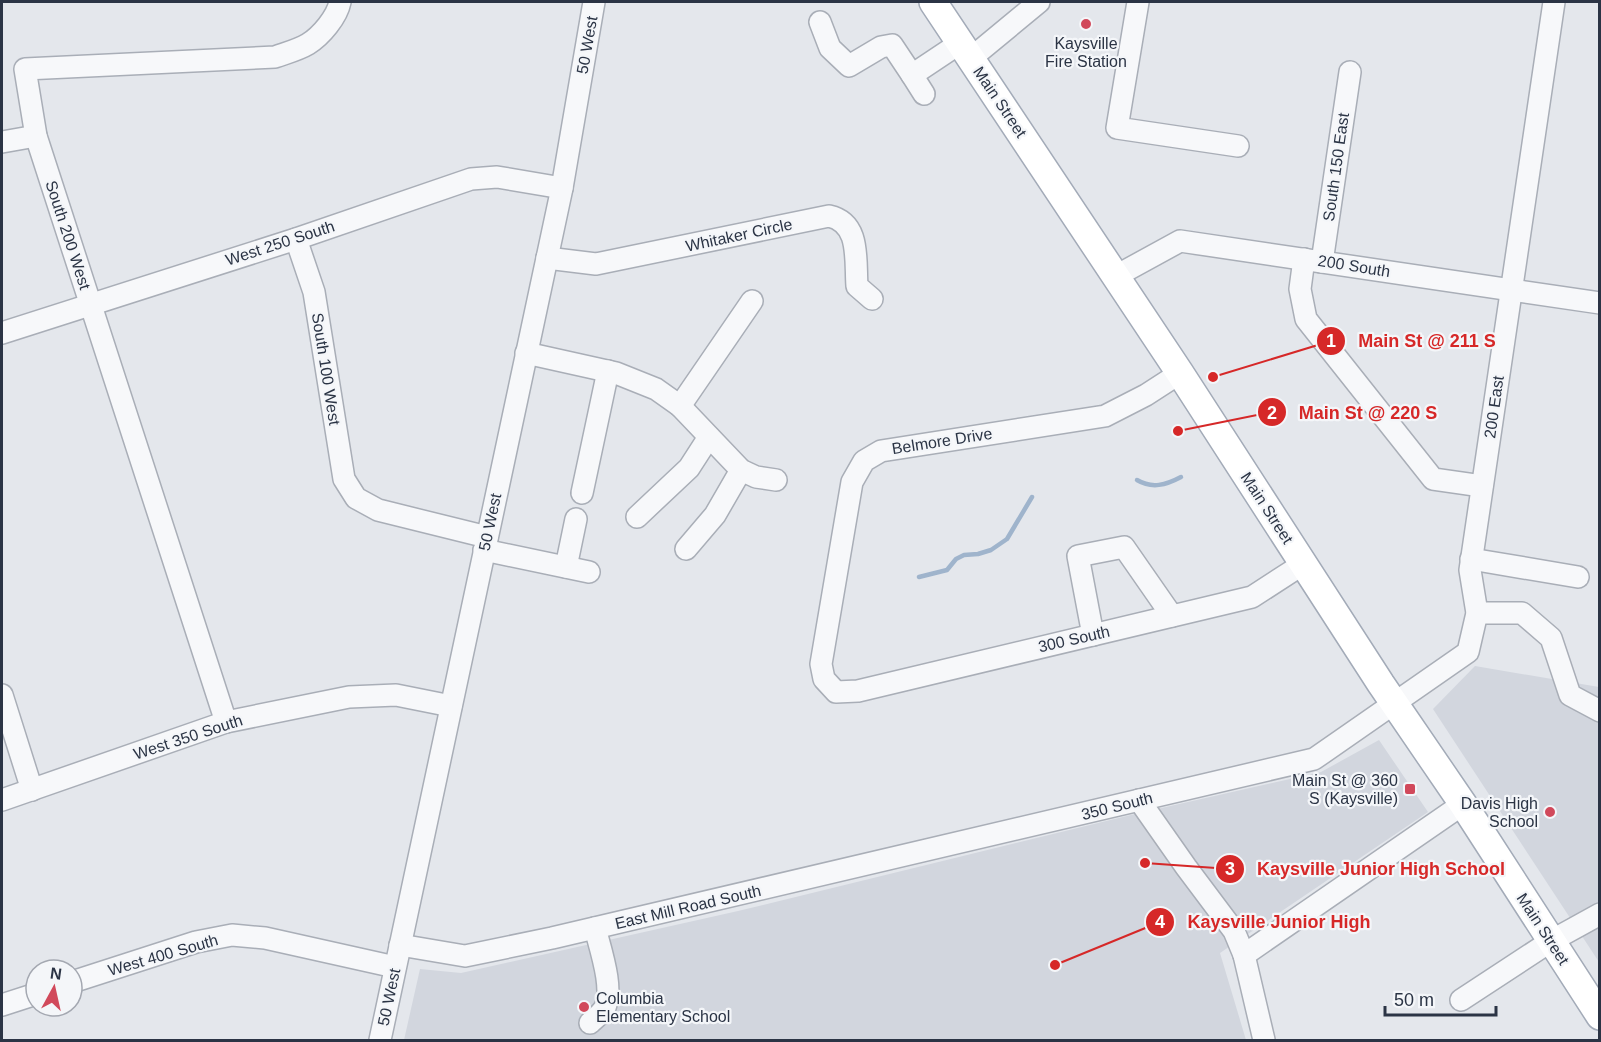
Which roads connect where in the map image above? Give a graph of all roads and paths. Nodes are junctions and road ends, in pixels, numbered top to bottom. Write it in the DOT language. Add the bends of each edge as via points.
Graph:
graph roads {
  1 [pos="340,2"];
  2 [pos="594,2"];
  3 [pos="933,2"];
  4 [pos="1039,2"];
  5 [pos="1138,2"];
  6 [pos="1554,2"];
  7 [pos="820,22"];
  8 [pos="965,51"];
  9 [pos="1350,72"];
  10 [pos="912,75"];
  11 [pos="924,94"];
  12 [pos="36,136"];
  13 [pos="2,142"];
  14 [pos="1238,146"];
  15 [pos="562,188"];
  16 [pos="296,238"];
  17 [pos="547,258"];
  18 [pos="1313,260"];
  19 [pos="1116,276"];
  20 [pos="1511,290"];
  21 [pos="872,299"];
  22 [pos="752,301"];
  23 [pos="1599,303"];
  24 [pos="91,304"];
  25 [pos="2,333"];
  26 [pos="526,353"];
  27 [pos="608,371"];
  28 [pos="1180,373"];
  29 [pos="680,406"];
  30 [pos="710,437"];
  31 [pos="741,470"];
  32 [pos="776,480"];
  33 [pos="1482,486"];
  34 [pos="582,493"];
  35 [pos="637,517"];
  36 [pos="576,519"];
  37 [pos="486,544"];
  38 [pos="686,549"];
  39 [pos="1472,559"];
  40 [pos="1303,564"];
  41 [pos="566,567"];
  42 [pos="589,572"];
  43 [pos="1578,577"];
  44 [pos="1477,613"];
  45 [pos="1172,616"];
  46 [pos="1093,634"];
  47 [pos="836,692"];
  48 [pos="2,695"];
  49 [pos="1394,703"];
  50 [pos="451,706"];
  51 [pos="1599,711"];
  52 [pos="226,722"];
  53 [pos="32,790"];
  54 [pos="2,800"];
  55 [pos="1139,800"];
  56 [pos="1463,804"];
  57 [pos="824,874"];
  58 [pos="1599,914"];
  59 [pos="595,928"];
  60 [pos="1551,942"];
  61 [pos="400,945"];
  62 [pos="1244,954"];
  63 [pos="395,967"];
  64 [pos="84,978"];
  65 [pos="24,998"];
  66 [pos="1461,1000"];
  67 [pos="2,1005"];
  68 [pos="1599,1016"];
  69 [pos="590,1023"];
  70 [pos="380,1041"];
  71 [pos="1264,1041"];
  1 -- 12 [label="street, South 200 West" via="324,30 307,44 275,57 25,69"];
  2 -- 15 [label="street, 50 West"];
  3 -- 8 [label="main road, Main Street"];
  4 -- 8 [label="street"];
  5 -- 14 [label="street" via="1117,128"];
  6 -- 20 [label="street, 200 East"];
  7 -- 10 [label="street" via="830,48 849,66 881,47 892,45"];
  8 -- 10 [label="street"];
  8 -- 19 [label="main road, Main Street"];
  9 -- 18 [label="street, South 150 East"];
  10 -- 11 [label="street"];
  12 -- 13 [label="street"];
  12 -- 24 [label="street, South 200 West"];
  15 -- 16 [label="street, West 250 South" via="497,177 471,179"];
  15 -- 17 [label="street, 50 West"];
  16 -- 24 [label="street, West 250 South"];
  16 -- 37 [label="street, South 100 West" via="314,292 344,479 356,498 378,510"];
  17 -- 21 [label="street, Whitaker Circle" via="596,264 829,216 839,218 852,233 857,286"];
  17 -- 26 [label="street, 50 West"];
  18 -- 19 [label="street, 200 South" via="1180,240"];
  18 -- 20 [label="street, 200 South"];
  18 -- 33 [label="street, South 150 East" via="1300,290 1306,319 1433,479"];
  19 -- 28 [label="main road, Main Street"];
  20 -- 23 [label="street, 200 South"];
  20 -- 33 [label="street, 200 East"];
  22 -- 29 [label="street"];
  24 -- 25 [label="street, West 250 South"];
  24 -- 52 [label="street, South 200 West"];
  26 -- 27 [label="street"];
  26 -- 37 [label="street, 50 West"];
  27 -- 29 [label="street" via="656,389"];
  27 -- 34 [label="street"];
  28 -- 40 [label="main road, Main Street"];
  28 -- 47 [label="street, Belmore Drive" via="1105,416 881,451 864,460 852,482 821,664 824,680"];
  29 -- 30 [label="street"];
  30 -- 31 [label="street"];
  30 -- 35 [label="street" via="689,468"];
  31 -- 32 [label="street"];
  31 -- 38 [label="street" via="715,515"];
  33 -- 39 [label="street, 200 East"];
  36 -- 41 [label="street"];
  37 -- 41 [label="street"];
  37 -- 50 [label="street, 50 West"];
  39 -- 43 [label="street"];
  39 -- 44 [label="street, 200 East" via="1470,570"];
  40 -- 45 [label="street, 300 South" via="1252,597"];
  40 -- 49 [label="main road, Main Street"];
  41 -- 42 [label="street"];
  44 -- 49 [label="street, 200 East" via="1468,651"];
  44 -- 51 [label="street" via="1522,613 1551,638 1570,695"];
  45 -- 46 [label="street, 300 South"];
  45 -- 46 [label="street" via="1124,547 1078,556"];
  46 -- 47 [label="street, 300 South" via="858,691"];
  48 -- 53 [label="street"];
  49 -- 55 [label="street, 350 South" via="1314,759"];
  49 -- 56 [label="main road, Main Street"];
  50 -- 52 [label="street, West 350 South" via="396,695 349,697"];
  50 -- 61 [label="street, 50 West"];
  52 -- 53 [label="street, West 350 South"];
  53 -- 54 [label="street, West 350 South"];
  55 -- 57 [label="street, 350 South"];
  55 -- 62 [label="street" via="1234,931"];
  56 -- 60 [label="main road, Main Street"];
  56 -- 62 [label="street"];
  57 -- 59 [label="street, East Mill Road South"];
  58 -- 60 [label="street"];
  59 -- 61 [label="street, East Mill Road South" via="465,956"];
  59 -- 69 [label="street" via="608,988 603,1010"];
  60 -- 66 [label="street"];
  60 -- 68 [label="main road, Main Street"];
  61 -- 63 [label="street, 50 West"];
  62 -- 71 [label="street"];
  63 -- 64 [label="street, West 400 South" via="265,938 232,935 196,942"];
  63 -- 70 [label="street, 50 West"];
  65 -- 67 [label="street"];
}
